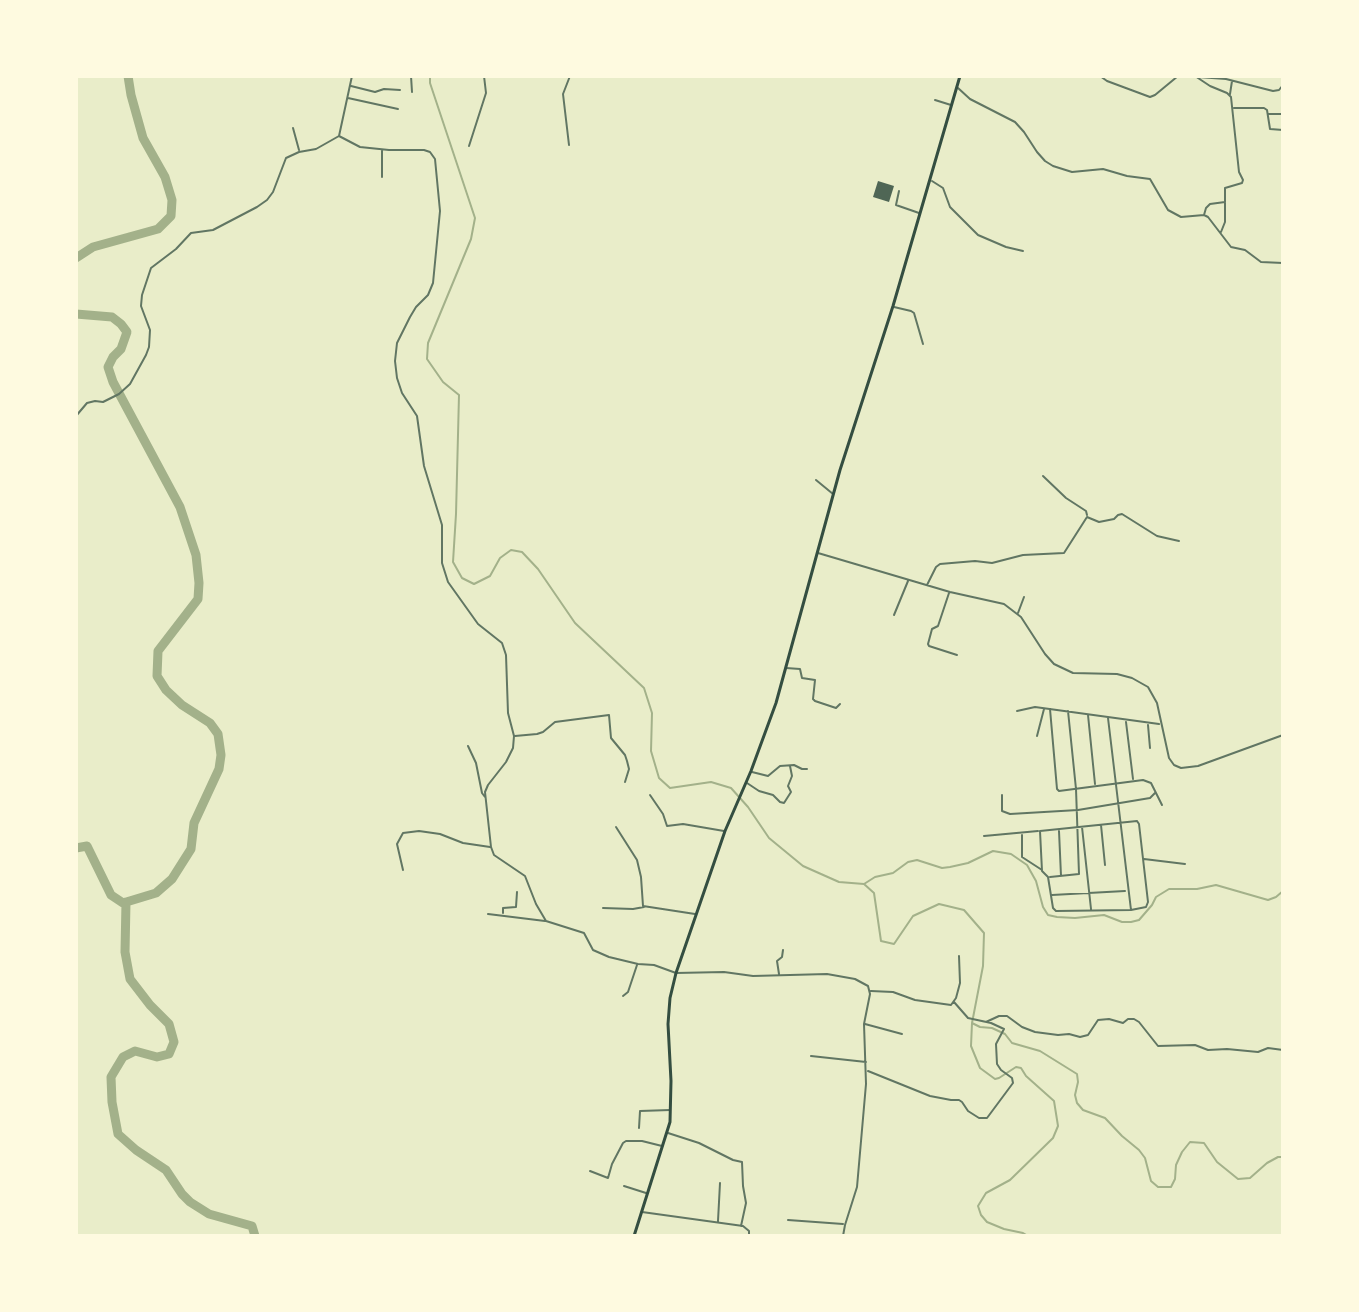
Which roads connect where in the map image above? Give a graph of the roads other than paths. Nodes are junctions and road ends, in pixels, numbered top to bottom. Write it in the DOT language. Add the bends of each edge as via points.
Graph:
graph roads {
  1 [pos="352,76"];
  2 [pos="411,76"];
  3 [pos="484,76"];
  4 [pos="570,76"];
  5 [pos="960,76"];
  6 [pos="1100,76"];
  7 [pos="1111,76"];
  8 [pos="1178,76"];
  9 [pos="1196,76"];
  10 [pos="1107,81"];
  11 [pos="1232,81"];
  12 [pos="1283,85"];
  13 [pos="350,86"];
  14 [pos="957,87"];
  15 [pos="400,90"];
  16 [pos="412,92"];
  17 [pos="1230,95"];
  18 [pos="347,98"];
  19 [pos="935,100"];
  20 [pos="952,105"];
  21 [pos="1233,108"];
  22 [pos="398,109"];
  23 [pos="1266,114"];
  24 [pos="1283,114"];
  25 [pos="293,128"];
  26 [pos="1283,130"];
  27 [pos="339,136"];
  28 [pos="569,145"];
  29 [pos="469,146"];
  30 [pos="382,150"];
  31 [pos="299,152"];
  32 [pos="382,177"];
  33 [pos="930,180"];
  34 [pos="899,191"];
  35 [pos="1225,202"];
  36 [pos="920,213"];
  37 [pos="1204,215"];
  38 [pos="1221,233"];
  39 [pos="1023,251"];
  40 [pos="1283,263"];
  41 [pos="893,306"];
  42 [pos="923,344"];
  43 [pos="76,416"];
  44 [pos="1043,476"];
  45 [pos="816,480"];
  46 [pos="833,494"];
  47 [pos="1087,517"];
  48 [pos="1179,541"];
  49 [pos="818,553"];
  50 [pos="908,580"];
  51 [pos="927,586"];
  52 [pos="950,592"];
  53 [pos="1024,597"];
  54 [pos="1018,614"];
  55 [pos="894,615"];
  56 [pos="957,655"];
  57 [pos="785,668"];
  58 [pos="840,704"];
  59 [pos="1045,708"];
  60 [pos="1050,709"];
  61 [pos="1017,711"];
  62 [pos="1068,711"];
  63 [pos="1088,713"];
  64 [pos="1108,718"];
  65 [pos="1126,720"];
  66 [pos="1148,724"];
  67 [pos="1161,725"];
  68 [pos="1283,735"];
  69 [pos="514,736"];
  70 [pos="1037,736"];
  71 [pos="468,746"];
  72 [pos="1150,748"];
  73 [pos="790,766"];
  74 [pos="807,769"];
  75 [pos="751,771"];
  76 [pos="1133,781"];
  77 [pos="625,782"];
  78 [pos="745,783"];
  79 [pos="1115,783"];
  80 [pos="1096,786"];
  81 [pos="1076,789"];
  82 [pos="1156,792"];
  83 [pos="650,795"];
  84 [pos="1002,795"];
  85 [pos="485,797"];
  86 [pos="1118,804"];
  87 [pos="1162,805"];
  88 [pos="1078,810"];
  89 [pos="1120,822"];
  90 [pos="1101,824"];
  91 [pos="1080,826"];
  92 [pos="616,827"];
  93 [pos="1059,829"];
  94 [pos="725,831"];
  95 [pos="1040,831"];
  96 [pos="1021,834"];
  97 [pos="984,836"];
  98 [pos="491,847"];
  99 [pos="1143,859"];
  100 [pos="1185,864"];
  101 [pos="1105,865"];
  102 [pos="403,870"];
  103 [pos="1042,871"];
  104 [pos="1048,877"];
  105 [pos="1061,877"];
  106 [pos="1128,890"];
  107 [pos="517,892"];
  108 [pos="1089,893"];
  109 [pos="1051,895"];
  110 [pos="644,907"];
  111 [pos="603,908"];
  112 [pos="1131,910"];
  113 [pos="1091,911"];
  114 [pos="488,914"];
  115 [pos="697,914"];
  116 [pos="503,916"];
  117 [pos="546,921"];
  118 [pos="783,950"];
  119 [pos="959,956"];
  120 [pos="638,964"];
  121 [pos="676,973"];
  122 [pos="779,975"];
  123 [pos="870,991"];
  124 [pos="623,996"];
  125 [pos="954,1002"];
  126 [pos="986,1022"];
  127 [pos="864,1024"];
  128 [pos="902,1034"];
  129 [pos="1283,1050"];
  130 [pos="811,1056"];
  131 [pos="867,1062"];
  132 [pos="866,1071"];
  133 [pos="670,1110"];
  134 [pos="639,1128"];
  135 [pos="667,1133"];
  136 [pos="663,1146"];
  137 [pos="590,1171"];
  138 [pos="720,1183"];
  139 [pos="624,1186"];
  140 [pos="647,1193"];
  141 [pos="641,1212"];
  142 [pos="788,1220"];
  143 [pos="718,1222"];
  144 [pos="845,1225"];
  145 [pos="741,1226"];
  146 [pos="634,1236"];
  147 [pos="749,1236"];
  148 [pos="843,1236"];
  1 -- 13 [label="street"];
  2 -- 16 [label="street"];
  3 -- 29 [label="street" via="486,93"];
  4 -- 28 [label="street" via="563,94"];
  5 -- 14 [label="main road"];
  6 -- 10 [label="street"];
  7 -- 10 [label="street"];
  8 -- 10 [label="street" via="1150,97"];
  9 -- 11 [label="street"];
  9 -- 17 [label="street"];
  11 -- 12 [label="street" via="1273,91"];
  11 -- 17 [label="street"];
  13 -- 15 [label="street"];
  13 -- 18 [label="street"];
  14 -- 20 [label="main road"];
  14 -- 37 [label="street" via="1015,122 1053,166 1148,178 1171,212 1181,217"];
  17 -- 21 [label="street"];
  18 -- 22 [label="street"];
  18 -- 27 [label="street"];
  19 -- 20 [label="street"];
  20 -- 33 [label="main road"];
  21 -- 23 [label="street" via="1262,107"];
  21 -- 35 [label="street" via="1243,180 1225,188"];
  23 -- 24 [label="street"];
  23 -- 26 [label="street" via="1270,129"];
  25 -- 31 [label="street"];
  27 -- 30 [label="street"];
  27 -- 31 [label="street"];
  30 -- 32 [label="street"];
  30 -- 69 [label="street" via="424,150 436,161 440,211 433,283 397,343 397,378 417,416 424,466 442,525 448,582 505,650"];
  31 -- 43 [label="street" via="284,161 267,200 213,230 191,233 151,268 141,306 150,330 149,347 130,384 103,402 87,403"];
  33 -- 36 [label="main road"];
  33 -- 39 [label="street" via="943,188 950,207 978,235"];
  34 -- 36 [label="street" via="896,205"];
  35 -- 37 [label="street" via="1210,204"];
  35 -- 38 [label="street"];
  36 -- 41 [label="main road"];
  37 -- 38 [label="street"];
  38 -- 40 [label="street" via="1231,247 1261,262"];
  41 -- 42 [label="street" via="914,313"];
  41 -- 46 [label="main road"];
  44 -- 47 [label="street"];
  45 -- 46 [label="street"];
  46 -- 49 [label="main road"];
  47 -- 48 [label="street" via="1099,522 1122,514 1157,536"];
  47 -- 51 [label="street" via="1064,553 941,564"];
  49 -- 50 [label="street"];
  49 -- 57 [label="main road"];
  50 -- 51 [label="street"];
  50 -- 55 [label="street"];
  51 -- 52 [label="street"];
  52 -- 54 [label="street" via="996,601"];
  52 -- 56 [label="street" via="928,644"];
  53 -- 54 [label="street"];
  54 -- 67 [label="street" via="1054,664 1073,673 1117,674 1148,687"];
  57 -- 58 [label="street" via="800,669 802,678 815,680 815,701 836,708"];
  57 -- 75 [label="main road"];
  59 -- 60 [label="street"];
  59 -- 61 [label="street"];
  59 -- 70 [label="street"];
  60 -- 62 [label="street"];
  60 -- 81 [label="street" via="1057,789"];
  62 -- 63 [label="street"];
  62 -- 81 [label="street"];
  63 -- 64 [label="street"];
  63 -- 80 [label="street"];
  64 -- 65 [label="street"];
  64 -- 79 [label="street"];
  65 -- 66 [label="street"];
  65 -- 76 [label="street"];
  66 -- 67 [label="street"];
  66 -- 72 [label="street"];
  67 -- 68 [label="street" via="1169,758 1181,768"];
  69 -- 77 [label="street" via="543,732 555,722 609,715 611,738 629,769"];
  69 -- 85 [label="street" via="512,751"];
  71 -- 85 [label="street"];
  73 -- 74 [label="street"];
  73 -- 75 [label="street" via="780,766 768,776"];
  73 -- 78 [label="street" via="791,792 784,803"];
  75 -- 78 [label="main road"];
  76 -- 79 [label="street"];
  76 -- 82 [label="street" via="1151,783"];
  78 -- 94 [label="main road"];
  79 -- 80 [label="street"];
  79 -- 86 [label="street"];
  80 -- 81 [label="street"];
  81 -- 88 [label="street"];
  82 -- 86 [label="street" via="1152,798"];
  82 -- 87 [label="street"];
  83 -- 94 [label="street" via="667,826"];
  84 -- 88 [label="street" via="1006,814"];
  85 -- 98 [label="street"];
  86 -- 88 [label="street"];
  86 -- 89 [label="street"];
  88 -- 91 [label="street"];
  89 -- 90 [label="street"];
  89 -- 99 [label="street" via="1138,821"];
  89 -- 106 [label="street"];
  90 -- 91 [label="street"];
  90 -- 101 [label="street"];
  91 -- 93 [label="street"];
  91 -- 105 [label="street" via="1079,875"];
  91 -- 108 [label="street"];
  92 -- 110 [label="street" via="637,860"];
  93 -- 95 [label="street"];
  93 -- 105 [label="street"];
  94 -- 115 [label="main road"];
  95 -- 96 [label="street"];
  95 -- 103 [label="street"];
  96 -- 97 [label="street"];
  96 -- 103 [label="street" via="1022,857"];
  98 -- 102 [label="street" via="433,832 403,833 397,844"];
  98 -- 117 [label="street" via="498,859 525,876"];
  99 -- 100 [label="street"];
  99 -- 112 [label="street" via="1148,902"];
  103 -- 104 [label="street"];
  104 -- 105 [label="street"];
  104 -- 109 [label="street"];
  106 -- 108 [label="street"];
  106 -- 112 [label="street"];
  107 -- 116 [label="street" via="516,907 503,908"];
  108 -- 109 [label="street"];
  108 -- 113 [label="street"];
  109 -- 113 [label="street" via="1058,912"];
  110 -- 111 [label="street"];
  110 -- 115 [label="street"];
  112 -- 113 [label="street"];
  114 -- 116 [label="street"];
  115 -- 121 [label="main road"];
  116 -- 117 [label="street"];
  117 -- 120 [label="street" via="584,933 593,950"];
  118 -- 122 [label="street" via="777,961"];
  119 -- 125 [label="street"];
  120 -- 121 [label="street"];
  120 -- 124 [label="street"];
  121 -- 122 [label="street"];
  121 -- 133 [label="main road" via="668,1024"];
  122 -- 123 [label="street" via="846,976"];
  123 -- 125 [label="street" via="941,1005"];
  123 -- 127 [label="street"];
  125 -- 126 [label="street" via="968,1018"];
  126 -- 129 [label="street" via="1007,1016 1035,1032 1080,1037 1088,1035 1098,1020 1134,1019 1158,1046"];
  126 -- 132 [label="street" via="1004,1029 996,1044 997,1064 1013,1083 985,1119 961,1101 930,1096"];
  127 -- 128 [label="street"];
  127 -- 131 [label="street"];
  130 -- 131 [label="street"];
  131 -- 132 [label="street"];
  132 -- 144 [label="street" via="857,1187"];
  133 -- 134 [label="street" via="640,1111"];
  133 -- 135 [label="main road"];
  135 -- 136 [label="main road"];
  135 -- 145 [label="street" via="742,1162 746,1203"];
  136 -- 137 [label="street" via="626,1141 608,1178"];
  136 -- 140 [label="main road"];
  138 -- 143 [label="street"];
  139 -- 140 [label="street"];
  140 -- 141 [label="main road"];
  141 -- 143 [label="street"];
  141 -- 146 [label="main road"];
  142 -- 144 [label="street"];
  143 -- 145 [label="street"];
  144 -- 148 [label="street"];
  145 -- 147 [label="street"];
}
